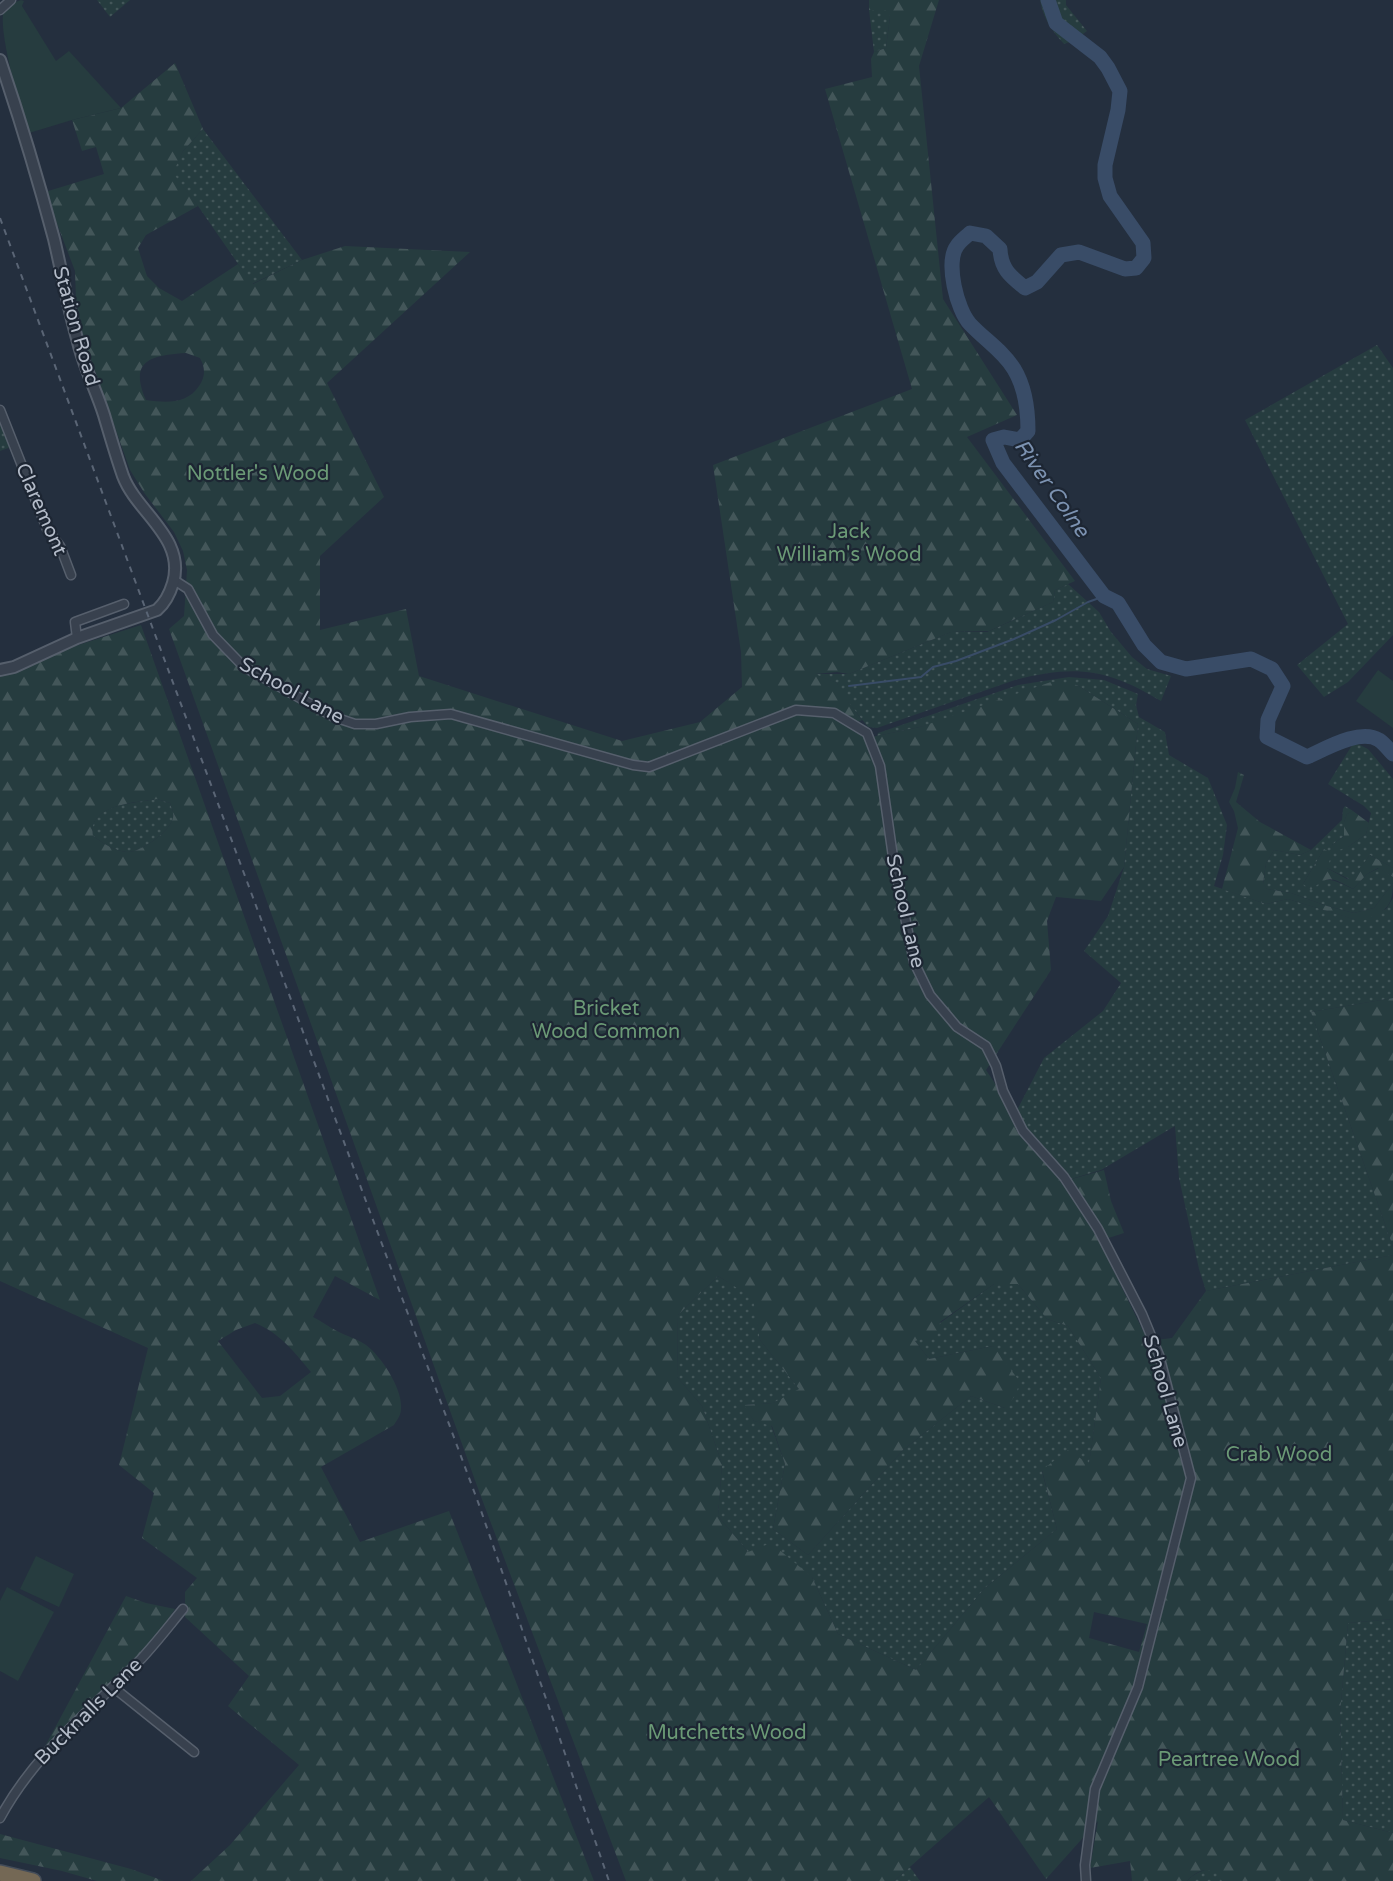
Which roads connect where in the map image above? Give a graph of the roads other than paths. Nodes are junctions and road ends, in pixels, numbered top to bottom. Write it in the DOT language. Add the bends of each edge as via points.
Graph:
graph roads {
  1 [pos="11,0"];
  2 [pos="0,10"];
  3 [pos="0,60"];
  4 [pos="1,415"];
  5 [pos="71,575"];
  6 [pos="174,580"];
  7 [pos="124,604"];
  8 [pos="77,638"];
  9 [pos="0,670"];
  10 [pos="183,1609"];
  11 [pos="113,1687"];
  12 [pos="194,1752"];
  13 [pos="0,1818"];
  14 [pos="0,1873"];
  15 [pos="33,1881"];
  16 [pos="1086,1881"];
  1 -- 2 [label="street"];
  3 -- 6 [label="street, Station Road" via="28,144 78,343 128,488 152,516 174,552"];
  4 -- 5 [label="street, Claremont" via="47,529 60,546"];
  6 -- 8 [label="street" via="157,610"];
  6 -- 16 [label="street, School Lane" via="188,589 213,635 244,667 334,717 355,724 451,714 649,767 796,710 834,713 867,733 880,766 914,962 930,995 957,1027 986,1046 1023,1131 1064,1177 1098,1229 1159,1355 1191,1478 1138,1687 1095,1789"];
  7 -- 8 [label="street" via="75,622"];
  8 -- 9 [label="street"];
  10 -- 11 [label="street, Bucknalls Lane"];
  11 -- 12 [label="street"];
  11 -- 13 [label="street, Bucknalls Lane" via="37,1761"];
  14 -- 15 [label="highway"];
}
